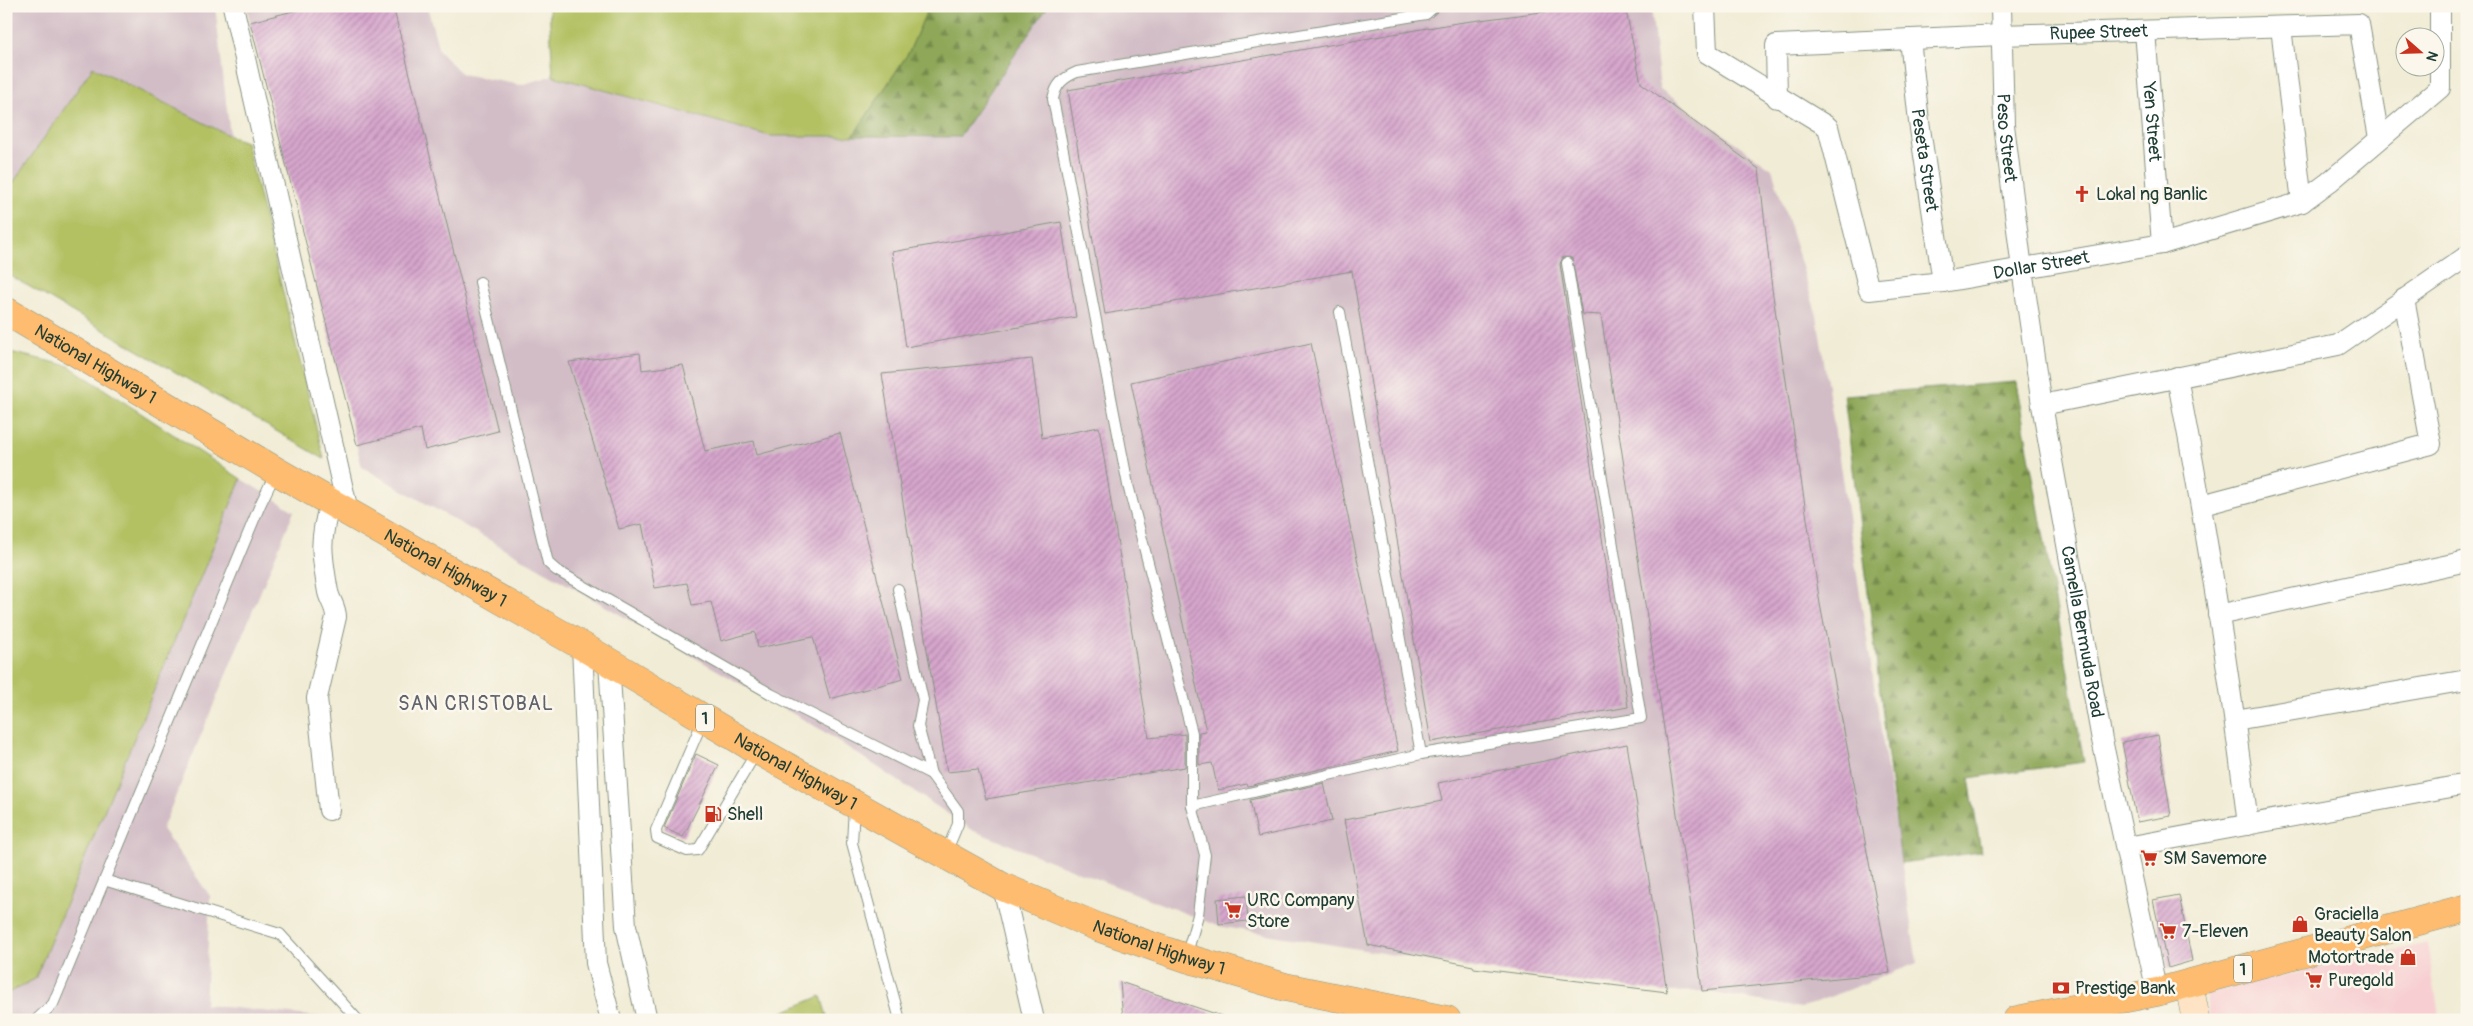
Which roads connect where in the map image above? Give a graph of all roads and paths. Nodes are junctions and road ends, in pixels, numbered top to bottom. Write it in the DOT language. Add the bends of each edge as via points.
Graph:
graph roads {
  1 [pos="233,6"];
  2 [pos="1434,6"];
  3 [pos="1705,6"];
  4 [pos="2001,6"];
  5 [pos="2440,6"];
  6 [pos="2281,27"];
  7 [pos="2145,31"];
  8 [pos="2002,35"];
  9 [pos="1910,39"];
  10 [pos="1777,98"];
  11 [pos="2379,138"];
  12 [pos="2302,202"];
  13 [pos="2162,244"];
  14 [pos="2467,256"];
  15 [pos="1567,263"];
  16 [pos="2022,269"];
  17 [pos="480,282"];
  18 [pos="1943,282"];
  19 [pos="2404,299"];
  20 [pos="6,311"];
  21 [pos="1340,312"];
  22 [pos="2177,377"];
  23 [pos="2042,404"];
  24 [pos="276,471"];
  25 [pos="340,505"];
  26 [pos="2202,505"];
  27 [pos="2467,561"];
  28 [pos="898,589"];
  29 [pos="2218,615"];
  30 [pos="582,646"];
  31 [pos="609,662"];
  32 [pos="2467,680"];
  33 [pos="704,717"];
  34 [pos="2235,720"];
  35 [pos="757,750"];
  36 [pos="1421,754"];
  37 [pos="931,774"];
  38 [pos="2467,784"];
  39 [pos="854,806"];
  40 [pos="1192,806"];
  41 [pos="329,810"];
  42 [pos="2248,825"];
  43 [pos="2127,848"];
  44 [pos="945,856"];
  45 [pos="104,880"];
  46 [pos="1003,887"];
  47 [pos="2467,908"];
  48 [pos="1186,958"];
  49 [pos="2189,984"];
  50 [pos="2157,992"];
  51 [pos="1380,1013"];
  52 [pos="36,1020"];
  53 [pos="358,1020"];
  54 [pos="611,1020"];
  55 [pos="646,1020"];
  56 [pos="900,1020"];
  57 [pos="1034,1020"];
  58 [pos="1447,1020"];
  59 [pos="2017,1020"];
  60 [pos="2196,1020"];
  1 -- 25 [label="street"];
  2 -- 40 [label="lane" via="1426,14 1077,72 1063,79 1055,89 1053,99 1128,485 1192,733"];
  3 -- 10 [label="street, Dollar Street" via="1707,53"];
  4 -- 8 [label="street, Peso Street"];
  5 -- 11 [label="street, Dollar Street" via="2440,88"];
  6 -- 7 [label="street, Rupee Street"];
  6 -- 11 [label="street, Rupee Street" via="2359,24"];
  6 -- 12 [label="street"];
  7 -- 8 [label="street, Rupee Street"];
  7 -- 13 [label="street, Yen Street"];
  8 -- 9 [label="street, Rupee Street"];
  8 -- 16 [label="street, Peso Street" via="2004,125"];
  9 -- 10 [label="street, Rupee Street" via="1776,45"];
  9 -- 18 [label="street, Peseta Street"];
  10 -- 18 [label="street, Dollar Street" via="1828,127 1869,290"];
  11 -- 12 [label="street, Dollar Street" via="2330,182"];
  12 -- 13 [label="street, Dollar Street"];
  13 -- 16 [label="street, Dollar Street"];
  14 -- 19 [label="street"];
  15 -- 36 [label="lane" via="1641,718"];
  16 -- 18 [label="street, Dollar Street"];
  16 -- 23 [label="street, Camella Bermuda Road"];
  17 -- 37 [label="lane" via="548,563 771,694"];
  19 -- 22 [label="street" via="2338,345"];
  19 -- 26 [label="street" via="2431,444"];
  20 -- 24 [label="highway, National Highway 1 / 1"];
  21 -- 36 [label="lane"];
  22 -- 23 [label="street"];
  22 -- 26 [label="street"];
  23 -- 43 [label="street, Camella Bermuda Road" via="2102,740"];
  24 -- 25 [label="highway, National Highway 1 / 1"];
  24 -- 45 [label="lane"];
  25 -- 30 [label="highway, National Highway 1 / 1"];
  25 -- 41 [label="street" via="322,529 322,556 336,617 317,698"];
  26 -- 29 [label="street"];
  27 -- 29 [label="street"];
  28 -- 37 [label="lane" via="923,700 918,726"];
  29 -- 34 [label="street"];
  30 -- 31 [label="highway, National Highway 1 / 1"];
  30 -- 54 [label="street" via="596,963"];
  31 -- 33 [label="highway, National Highway 1 / 1"];
  31 -- 55 [label="street" via="626,926"];
  32 -- 34 [label="street"];
  33 -- 35 [label="highway, National Highway 1 / 1"];
  33 -- 35 [label="lane" via="656,830 657,838 687,851 698,850"];
  34 -- 42 [label="street"];
  35 -- 39 [label="highway, National Highway 1 / 1"];
  36 -- 40 [label="lane"];
  37 -- 44 [label="lane" via="960,818"];
  38 -- 42 [label="street"];
  39 -- 44 [label="highway, National Highway 1 / 1"];
  39 -- 56 [label="lane" via="852,843"];
  40 -- 48 [label="lane" via="1205,855 1198,915"];
  42 -- 43 [label="street"];
  43 -- 50 [label="street, Camella Bermuda Road"];
  44 -- 46 [label="highway, National Highway 1 / 1"];
  45 -- 52 [label="lane" via="53,1004"];
  45 -- 53 [label="lane" via="280,934"];
  46 -- 48 [label="highway, National Highway 1 / 1" via="1100,928"];
  46 -- 57 [label="street"];
  47 -- 49 [label="highway, 1"];
  48 -- 51 [label="highway, National Highway 1 / 1"];
  49 -- 50 [label="highway, 1"];
  49 -- 60 [label="main road"];
  50 -- 59 [label="highway, 1"];
  51 -- 58 [label="highway, National Highway 1 / 1"];
}
